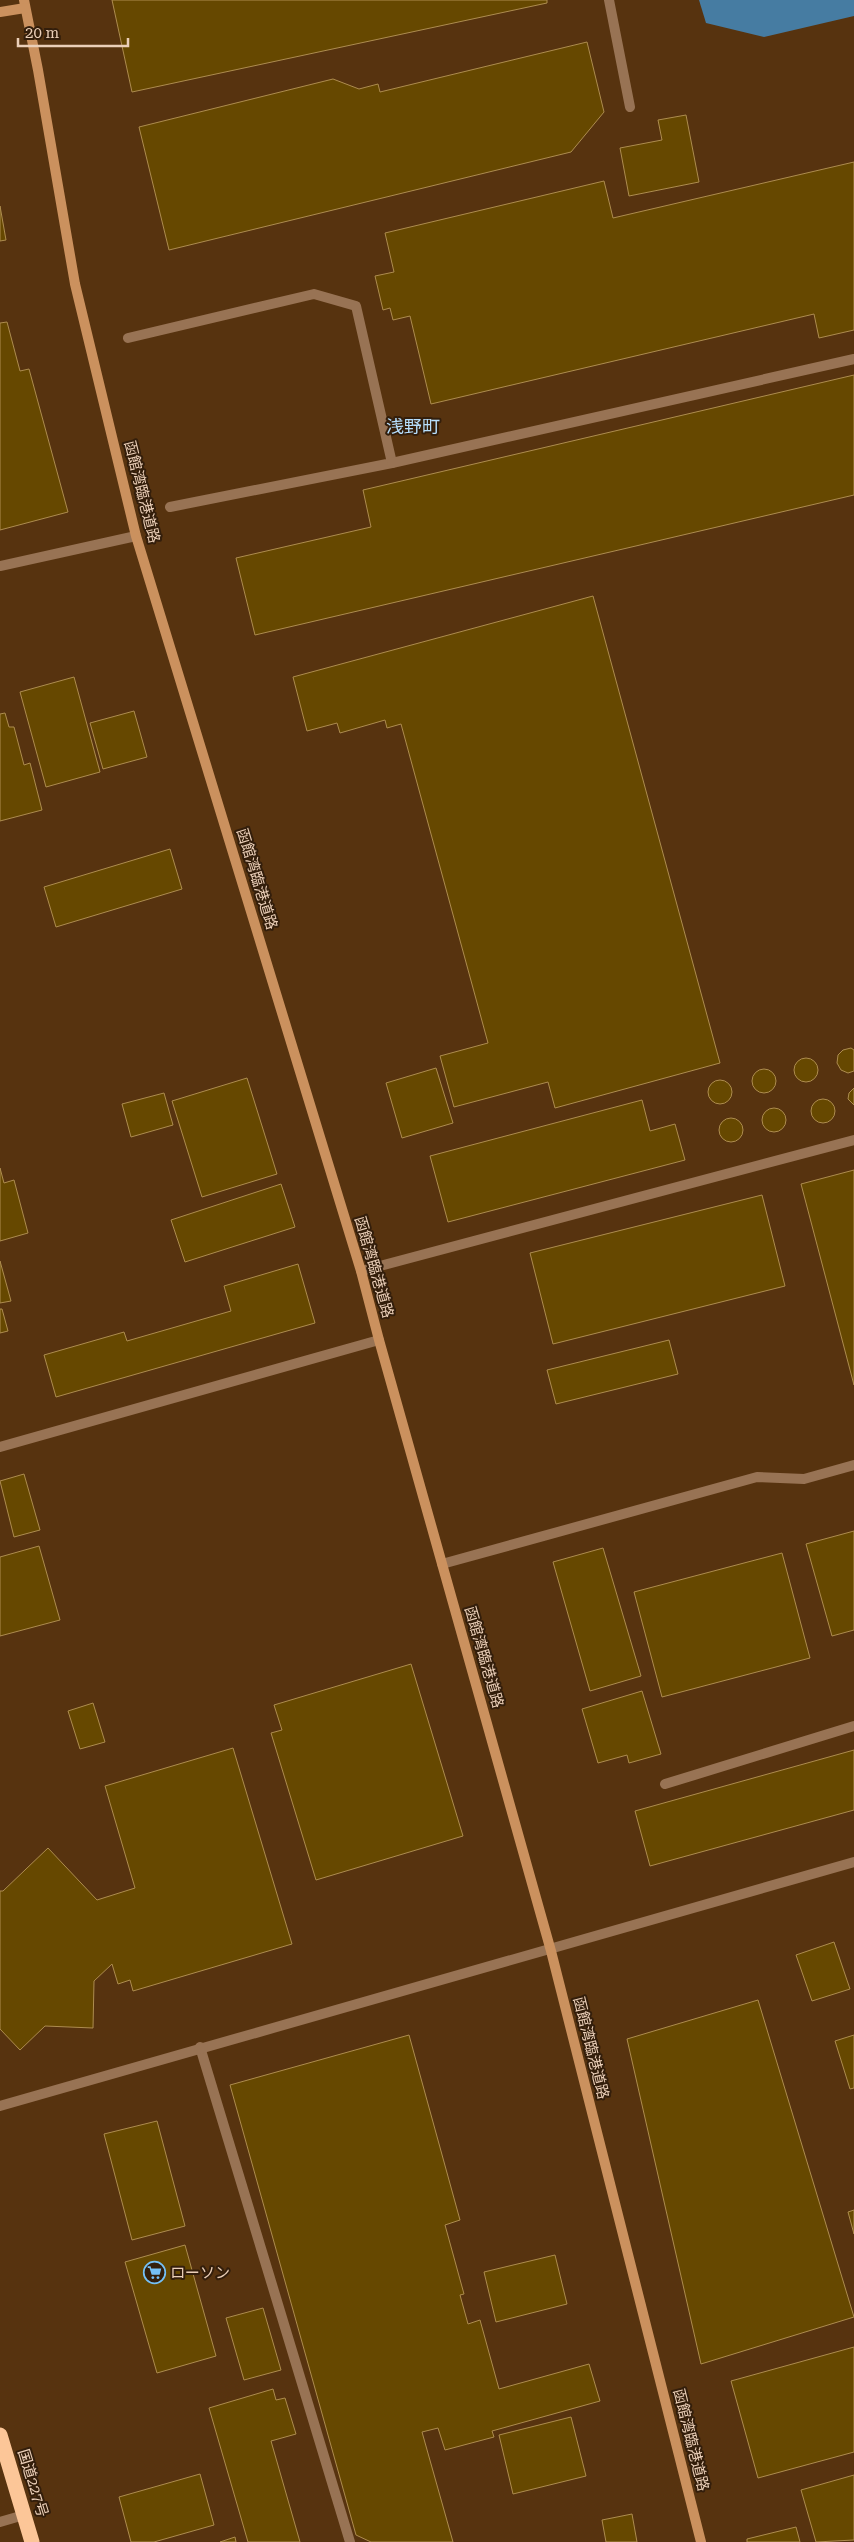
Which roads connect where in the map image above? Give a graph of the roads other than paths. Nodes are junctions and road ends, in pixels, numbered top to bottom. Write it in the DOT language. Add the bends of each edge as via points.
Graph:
graph roads {
  1 [pos="609,0"];
  2 [pos="24,4"];
  3 [pos="0,12"];
  4 [pos="630,108"];
  5 [pos="128,338"];
  6 [pos="854,359"];
  7 [pos="392,463"];
  8 [pos="170,507"];
  9 [pos="136,536"];
  10 [pos="0,566"];
  11 [pos="854,1140"];
  12 [pos="362,1271"];
  13 [pos="379,1340"];
  14 [pos="0,1447"];
  15 [pos="854,1465"];
  16 [pos="442,1564"];
  17 [pos="854,1726"];
  18 [pos="665,1784"];
  19 [pos="854,1862"];
  20 [pos="551,1951"];
  21 [pos="200,2048"];
  22 [pos="0,2106"];
  23 [pos="0,2435"];
  24 [pos="24,2515"];
  25 [pos="0,2522"];
  26 [pos="32,2542"];
  27 [pos="350,2542"];
  28 [pos="701,2542"];
  1 -- 4 [label="street"];
  2 -- 3 [label="street"];
  2 -- 9 [label="street, 函館湾臨港道路" via="75,284"];
  5 -- 7 [label="street" via="314,294 356,306"];
  6 -- 7 [label="street"];
  7 -- 8 [label="street"];
  9 -- 10 [label="street"];
  9 -- 12 [label="street, 函館湾臨港道路"];
  11 -- 12 [label="street"];
  12 -- 13 [label="street, 函館湾臨港道路"];
  13 -- 14 [label="street"];
  13 -- 16 [label="street, 函館湾臨港道路"];
  15 -- 16 [label="street" via="804,1479 756,1477"];
  16 -- 20 [label="street, 函館湾臨港道路"];
  17 -- 18 [label="street"];
  19 -- 20 [label="street"];
  20 -- 21 [label="street"];
  20 -- 28 [label="street, 函館湾臨港道路"];
  21 -- 22 [label="street"];
  21 -- 27 [label="street"];
  23 -- 24 [label="highway, 国道227号"];
  24 -- 25 [label="street"];
  24 -- 26 [label="highway, 国道227号"];
}
